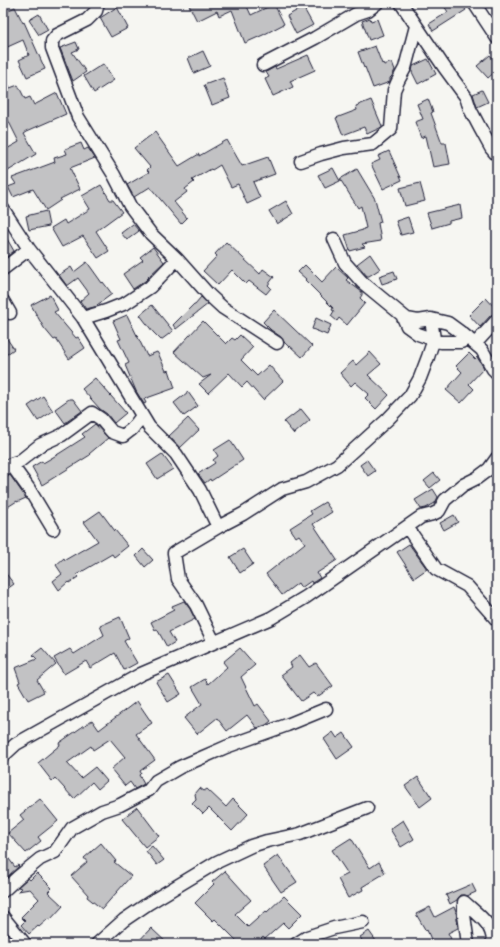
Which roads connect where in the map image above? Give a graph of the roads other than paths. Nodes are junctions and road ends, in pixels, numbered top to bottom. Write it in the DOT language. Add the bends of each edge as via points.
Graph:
graph roads {
  1 [pos="98,3"];
  2 [pos="377,3"];
  3 [pos="401,3"];
  4 [pos="474,3"];
  5 [pos="416,26"];
  6 [pos="497,38"];
  7 [pos="263,65"];
  8 [pos="497,155"];
  9 [pos="301,161"];
  10 [pos="3,209"];
  11 [pos="334,239"];
  12 [pos="29,250"];
  13 [pos="177,259"];
  14 [pos="3,269"];
  15 [pos="3,301"];
  16 [pos="10,313"];
  17 [pos="402,315"];
  18 [pos="83,318"];
  19 [pos="431,319"];
  20 [pos="497,320"];
  21 [pos="434,339"];
  22 [pos="471,341"];
  23 [pos="277,343"];
  24 [pos="497,373"];
  25 [pos="142,416"];
  26 [pos="495,463"];
  27 [pos="5,469"];
  28 [pos="218,527"];
  29 [pos="407,527"];
  30 [pos="53,529"];
  31 [pos="497,620"];
  32 [pos="214,642"];
  33 [pos="326,709"];
  34 [pos="3,756"];
  35 [pos="366,808"];
  36 [pos="3,891"];
  37 [pos="3,917"];
  38 [pos="363,922"];
  39 [pos="25,944"];
  40 [pos="98,944"];
  41 [pos="296,944"];
  42 [pos="468,944"];
  43 [pos="493,944"];
  1 -- 13 [label="street" via="96,11 87,20 57,35 52,41 52,48 78,117 130,206 151,234"];
  2 -- 7 [label="street"];
  3 -- 5 [label="street"];
  4 -- 6 [label="street"];
  5 -- 8 [label="street" via="466,97 470,109"];
  5 -- 9 [label="street" via="405,68 394,90 390,129 373,144 344,148"];
  10 -- 12 [label="street"];
  11 -- 17 [label="street" via="345,263 362,282"];
  12 -- 14 [label="street"];
  12 -- 18 [label="street"];
  13 -- 18 [label="street" via="150,287 126,303"];
  13 -- 23 [label="street" via="223,308"];
  15 -- 16 [label="street"];
  17 -- 19 [label="street" via="418,321"];
  17 -- 21 [label="street" via="407,326 418,334"];
  18 -- 25 [label="street"];
  19 -- 21 [label="street"];
  19 -- 22 [label="street" via="448,323"];
  20 -- 22 [label="street"];
  21 -- 22 [label="street" via="441,342"];
  21 -- 28 [label="street" via="420,378 410,396 337,465 306,482 282,489"];
  22 -- 24 [label="street" via="482,350"];
  25 -- 27 [label="street" via="123,436 112,432 92,413 62,435 40,445"];
  25 -- 28 [label="street" via="149,427 176,454 200,490"];
  26 -- 29 [label="street" via="445,500 440,510 421,517"];
  27 -- 30 [label="street" via="29,489"];
  28 -- 32 [label="street" via="174,553 178,579 196,605"];
  29 -- 31 [label="street" via="436,569 467,586"];
  29 -- 32 [label="street" via="306,597 271,618"];
  32 -- 34 [label="street" via="141,674 16,744"];
  33 -- 36 [label="street" via="180,767 156,781 149,790 72,828 55,852 40,859"];
  35 -- 40 [label="street" via="300,834 251,846 216,862 124,920"];
  37 -- 39 [label="street"];
  38 -- 41 [label="street" via="334,928 307,937"];
  42 -- 43 [label="street" via="464,902 489,926"];
}
